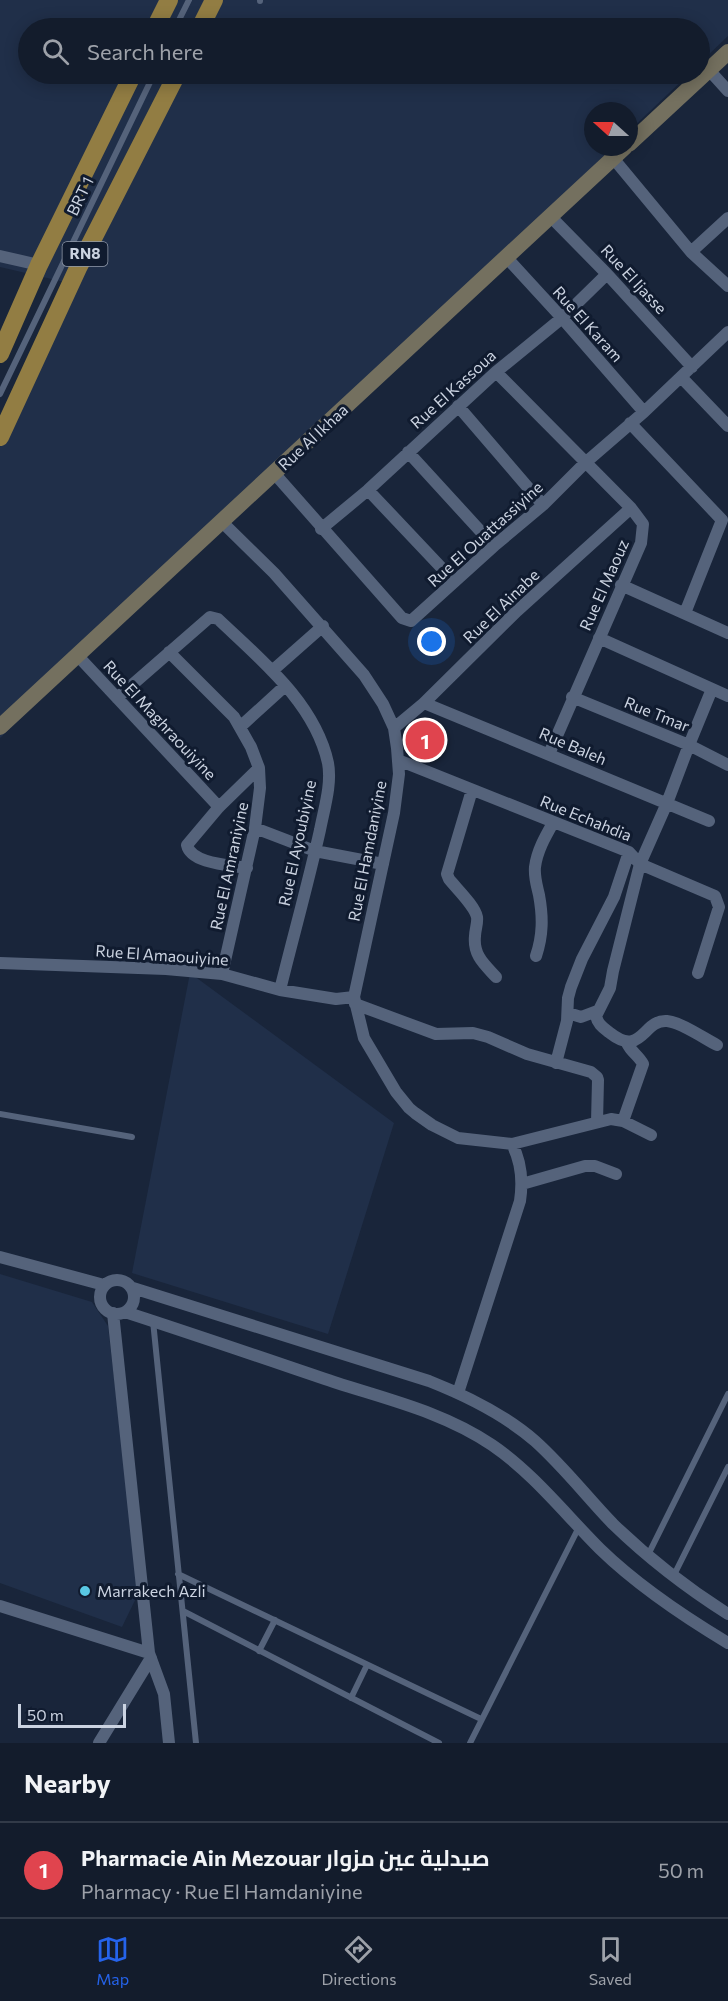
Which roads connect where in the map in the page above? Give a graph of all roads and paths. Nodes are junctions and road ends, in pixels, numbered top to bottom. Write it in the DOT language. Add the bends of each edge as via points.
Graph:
graph roads {
  1 [pos="169,0"];
  2 [pos="189,0"];
  3 [pos="214,0"];
  4 [pos="160,18"];
  5 [pos="180,18"];
  6 [pos="205,18"];
  7 [pos="728,52"];
  8 [pos="710,70"];
  9 [pos="128,84"];
  10 [pos="149,84"];
  11 [pos="172,84"];
  12 [pos="695,84"];
  13 [pos="728,91"];
  14 [pos="638,136"];
  15 [pos="615,156"];
  16 [pos="622,156"];
  17 [pos="550,216"];
  18 [pos="728,218"];
  19 [pos="691,252"];
  20 [pos="0,256"];
  21 [pos="507,258"];
  22 [pos="39,265"];
  23 [pos="607,274"];
  24 [pos="728,286"];
  25 [pos="562,318"];
  26 [pos="728,332"];
  27 [pos="0,354"];
  28 [pos="692,367"];
  29 [pos="496,372"];
  30 [pos="681,377"];
  31 [pos="0,394"];
  32 [pos="458,406"];
  33 [pos="645,412"];
  34 [pos="630,423"];
  35 [pos="728,426"];
  36 [pos="0,437"];
  37 [pos="408,452"];
  38 [pos="585,464"];
  39 [pos="273,473"];
  40 [pos="368,490"];
  41 [pos="543,505"];
  42 [pos="631,508"];
  43 [pos="221,521"];
  44 [pos="321,529"];
  45 [pos="494,546"];
  46 [pos="454,581"];
  47 [pos="621,585"];
  48 [pos="685,613"];
  49 [pos="323,626"];
  50 [pos="728,633"];
  51 [pos="599,638"];
  52 [pos="169,652"];
  53 [pos="77,655"];
  54 [pos="272,670"];
  55 [pos="285,686"];
  56 [pos="712,689"];
  57 [pos="728,696"];
  58 [pos="572,697"];
  59 [pos="117,698"];
  60 [pos="424,703"];
  61 [pos="0,727"];
  62 [pos="240,727"];
  63 [pos="394,728"];
  64 [pos="689,745"];
  65 [pos="549,754"];
  66 [pos="398,760"];
  67 [pos="728,765"];
  68 [pos="259,768"];
  69 [pos="472,790"];
  70 [pos="667,803"];
  71 [pos="219,807"];
  72 [pos="709,821"];
  73 [pos="553,823"];
  74 [pos="255,828"];
  75 [pos="315,851"];
  76 [pos="629,852"];
  77 [pos="383,864"];
  78 [pos="640,864"];
  79 [pos="247,868"];
  80 [pos="536,956"];
  81 [pos="0,963"];
  82 [pos="698,973"];
  83 [pos="222,974"];
  84 [pos="496,977"];
  85 [pos="280,990"];
  86 [pos="355,1001"];
  87 [pos="597,1011"];
  88 [pos="568,1013"];
  89 [pos="627,1043"];
  90 [pos="717,1045"];
  91 [pos="556,1063"];
  92 [pos="0,1114"];
  93 [pos="623,1121"];
  94 [pos="597,1122"];
  95 [pos="651,1135"];
  96 [pos="132,1137"];
  97 [pos="512,1144"];
  98 [pos="616,1174"];
  99 [pos="522,1184"];
  100 [pos="0,1257"];
  101 [pos="104,1285"];
  102 [pos="133,1288"];
  103 [pos="119,1313"];
  104 [pos="153,1321"];
  105 [pos="458,1392"];
  106 [pos="728,1394"];
  107 [pos="728,1467"];
  108 [pos="579,1527"];
  109 [pos="648,1555"];
  110 [pos="178,1574"];
  111 [pos="673,1576"];
  112 [pos="0,1606"];
  113 [pos="183,1611"];
  114 [pos="728,1614"];
  115 [pos="275,1620"];
  116 [pos="728,1643"];
  117 [pos="259,1651"];
  118 [pos="150,1656"];
  119 [pos="368,1665"];
  120 [pos="351,1698"];
  121 [pos="481,1719"];
  122 [pos="99,1743"];
  123 [pos="169,1743"];
  124 [pos="196,1743"];
  125 [pos="440,1743"];
  126 [pos="470,1743"];
  1 -- 4 [label="main road"];
  2 -- 5 [label="lane"];
  3 -- 6 [label="main road"];
  7 -- 8 [label="street"];
  8 -- 13 [label="street"];
  9 -- 22 [label="main road, RN8"];
  10 -- 31 [label="lane, BRT 1"];
  11 -- 36 [label="main road, RN8" via="78,268"];
  12 -- 14 [label="street"];
  15 -- 17 [label="street, Rue Al Ikhaa"];
  16 -- 19 [label="street"];
  17 -- 21 [label="street, Rue Al Ikhaa"];
  17 -- 23 [label="street, Rue El Ijasse"];
  18 -- 19 [label="street"];
  19 -- 24 [label="street"];
  20 -- 22 [label="street"];
  21 -- 25 [label="street, Rue El Karam"];
  21 -- 39 [label="street, Rue Al Ikhaa"];
  22 -- 27 [label="main road, RN8"];
  23 -- 25 [label="street, Rue El Kassoua"];
  23 -- 28 [label="street, Rue El Ijasse"];
  25 -- 29 [label="street, Rue El Kassoua"];
  25 -- 33 [label="street, Rue El Karam"];
  26 -- 28 [label="street, Rue El Ouattassiyine"];
  28 -- 30 [label="street, Rue El Ouattassiyine"];
  29 -- 32 [label="street, Rue El Kassoua"];
  29 -- 38 [label="street, Rue El Maouz"];
  30 -- 33 [label="street, Rue El Ouattassiyine"];
  30 -- 35 [label="street"];
  32 -- 37 [label="street, Rue El Kassoua"];
  32 -- 41 [label="street"];
  33 -- 34 [label="street, Rue El Ouattassiyine"];
  34 -- 38 [label="street, Rue El Ouattassiyine"];
  34 -- 48 [label="street" via="722,520"];
  37 -- 40 [label="street, Rue El Kassoua"];
  37 -- 45 [label="street"];
  38 -- 41 [label="street, Rue El Ouattassiyine"];
  38 -- 42 [label="street, Rue El Maouz"];
  39 -- 43 [label="street, Rue Al Ikhaa"];
  39 -- 44 [label="street, Rue El Ouattassiyine"];
  40 -- 44 [label="street, Rue El Kassoua"];
  40 -- 46 [label="street"];
  41 -- 45 [label="street, Rue El Ouattassiyine"];
  42 -- 47 [label="street, Rue El Maouz" via="640,518 643,530"];
  42 -- 60 [label="street, Rue El Ainabe" via="517,611"];
  43 -- 49 [label="street, Rue El Hamdaniyine"];
  43 -- 53 [label="street, Rue Al Ikhaa"];
  44 -- 46 [label="street, Rue El Ouattassiyine" via="407,620 417,617"];
  45 -- 46 [label="street, Rue El Ouattassiyine"];
  47 -- 48 [label="street"];
  47 -- 51 [label="street, Rue El Maouz"];
  48 -- 50 [label="street"];
  49 -- 54 [label="street"];
  49 -- 63 [label="street, Rue El Hamdaniyine" via="369,681"];
  51 -- 56 [label="street"];
  51 -- 58 [label="street, Rue El Maouz"];
  52 -- 54 [label="street, Rue El Ayoubiyine" via="206,619 214,617"];
  52 -- 59 [label="street, Rue El Ayoubiyine"];
  52 -- 62 [label="street, Rue El Amraniyine"];
  53 -- 59 [label="street, Rue El Maghraouiyine"];
  53 -- 61 [label="street, Rue Al Ikhaa"];
  54 -- 55 [label="street, Rue El Ayoubiyine"];
  55 -- 62 [label="street"];
  55 -- 75 [label="street, Rue El Ayoubiyine" via="306,713 328,764 328,793"];
  56 -- 57 [label="street"];
  56 -- 64 [label="street"];
  58 -- 64 [label="street, Rue Tmar"];
  58 -- 65 [label="street, Rue El Maouz"];
  59 -- 71 [label="street, Rue El Maghraouiyine"];
  60 -- 63 [label="street, Rue El Ainabe"];
  60 -- 65 [label="street, Rue Baleh"];
  62 -- 68 [label="street, Rue El Amraniyine"];
  63 -- 66 [label="street, Rue El Hamdaniyine"];
  64 -- 67 [label="street, Rue Tmar"];
  64 -- 70 [label="street"];
  65 -- 70 [label="street, Rue Baleh"];
  66 -- 69 [label="street, Rue Echahdia"];
  66 -- 77 [label="street, Rue El Hamdaniyine" via="394,813"];
  68 -- 71 [label="street"];
  68 -- 74 [label="street, Rue El Amraniyine"];
  69 -- 73 [label="street, Rue Echahdia"];
  69 -- 84 [label="street" via="447,874 474,910 475,951"];
  70 -- 72 [label="street, Rue Baleh"];
  70 -- 78 [label="street"];
  71 -- 79 [label="street" via="187,848 203,860"];
  73 -- 76 [label="street, Rue Echahdia"];
  73 -- 80 [label="street" via="535,866 543,922"];
  74 -- 75 [label="street"];
  74 -- 79 [label="street, Rue El Amraniyine"];
  75 -- 77 [label="street"];
  75 -- 85 [label="street, Rue El Ayoubiyine"];
  76 -- 78 [label="street, Rue Echahdia"];
  76 -- 88 [label="street" via="614,897 576,972"];
  77 -- 86 [label="street, Rue El Hamdaniyine"];
  78 -- 82 [label="street, Rue Echahdia" via="715,896 718,901"];
  78 -- 87 [label="street" via="610,988"];
  79 -- 83 [label="street, Rue El Amraniyine"];
  81 -- 83 [label="street, Rue El Amaouiyine"];
  83 -- 85 [label="street, Rue El Amaouiyine"];
  85 -- 86 [label="street, Rue El Amaouiyine"];
  86 -- 91 [label="street" via="436,1034 488,1036"];
  86 -- 97 [label="street" via="364,1038 409,1108 456,1138"];
  87 -- 88 [label="street" via="582,1017"];
  87 -- 89 [label="street" via="600,1025"];
  88 -- 91 [label="street"];
  89 -- 90 [label="street" via="665,1020"];
  89 -- 93 [label="street" via="643,1064"];
  91 -- 94 [label="street" via="597,1077"];
  92 -- 96 [label="lane"];
  93 -- 94 [label="street"];
  93 -- 95 [label="street"];
  94 -- 97 [label="street"];
  97 -- 99 [label="street"];
  98 -- 99 [label="street" via="585,1166"];
  99 -- 105 [label="street" via="520,1201"];
  100 -- 101 [label="street"];
  101 -- 102 [label="street" via="116,1279"];
  101 -- 103 [label="street" via="102,1305"];
  102 -- 103 [label="street" via="134,1302"];
  102 -- 105 [label="street"];
  103 -- 104 [label="street"];
  103 -- 118 [label="street"];
  104 -- 108 [label="street" via="411,1405 454,1424 512,1461"];
  104 -- 110 [label="lane"];
  105 -- 109 [label="street" via="494,1411 535,1441 615,1526"];
  106 -- 109 [label="lane"];
  107 -- 111 [label="lane"];
  108 -- 116 [label="street" via="627,1573"];
  108 -- 121 [label="lane"];
  109 -- 111 [label="street"];
  110 -- 113 [label="lane"];
  110 -- 115 [label="lane"];
  111 -- 114 [label="street"];
  112 -- 118 [label="street"];
  113 -- 117 [label="lane"];
  113 -- 124 [label="lane"];
  115 -- 117 [label="lane"];
  115 -- 119 [label="lane"];
  117 -- 120 [label="lane"];
  118 -- 122 [label="street"];
  118 -- 123 [label="street" via="164,1694"];
  119 -- 120 [label="lane"];
  119 -- 121 [label="lane"];
  120 -- 125 [label="lane"];
  121 -- 126 [label="lane"];
}
